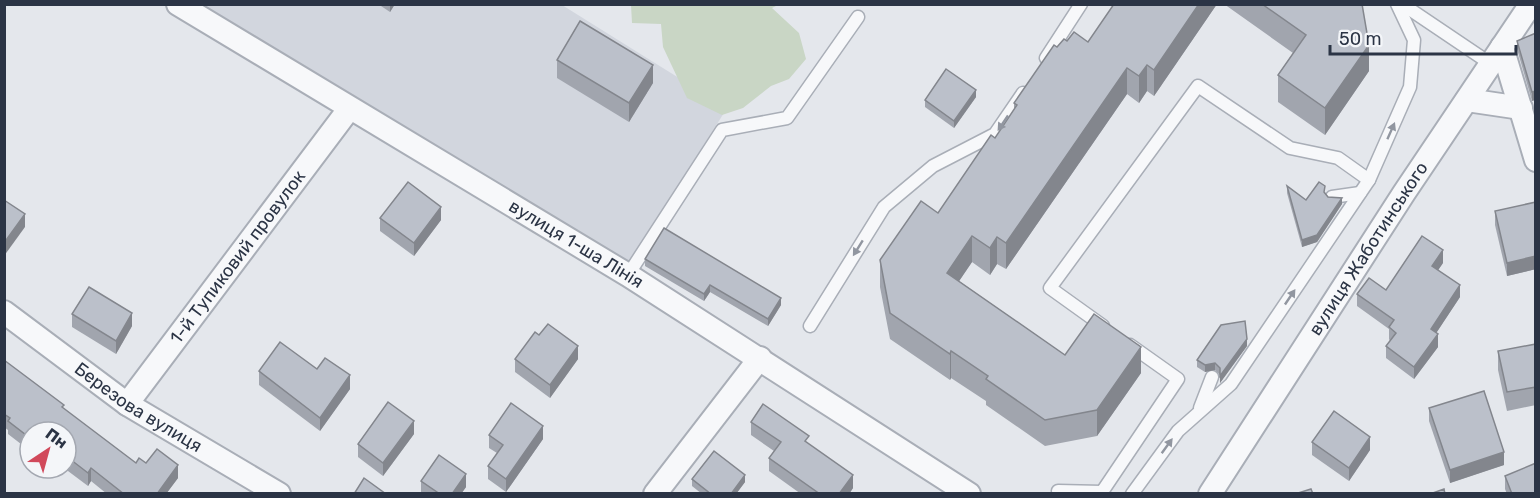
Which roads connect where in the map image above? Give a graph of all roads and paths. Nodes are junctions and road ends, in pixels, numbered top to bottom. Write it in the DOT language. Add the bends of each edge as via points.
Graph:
graph roads {
  1 [pos="178,4"];
  2 [pos="1082,4"];
  3 [pos="1397,4"];
  4 [pos="1402,4"];
  5 [pos="1531,4"];
  6 [pos="858,16"];
  7 [pos="1496,56"];
  8 [pos="1042,64"];
  9 [pos="1028,84"];
  10 [pos="1467,100"];
  11 [pos="349,108"];
  12 [pos="1521,108"];
  13 [pos="1536,160"];
  14 [pos="1370,180"];
  15 [pos="1360,193"];
  16 [pos="1332,197"];
  17 [pos="628,274"];
  18 [pos="4,312"];
  19 [pos="810,326"];
  20 [pos="760,358"];
  21 [pos="1212,377"];
  22 [pos="127,404"];
  23 [pos="1199,412"];
  24 [pos="1058,491"];
  25 [pos="279,494"];
  26 [pos="655,494"];
  27 [pos="969,494"];
  28 [pos="1132,494"];
  29 [pos="1210,494"];
  1 -- 11 [label="street, вулиця 1-ша Лінія"];
  2 -- 8 [label="lane"];
  14 -- 3 [label="lane, one-way" via="1410,87 1414,39"];
  4 -- 7 [label="lane"];
  5 -- 7 [label="street, вулиця Жаботинського"];
  6 -- 17 [label="lane" via="787,118 722,130"];
  7 -- 10 [label="street, вулиця Жаботинського"];
  7 -- 12 [label="street"];
  9 -- 19 [label="lane, one-way" via="995,134 933,166 884,207"];
  10 -- 12 [label="street"];
  10 -- 29 [label="street, вулиця Жаботинського"];
  11 -- 17 [label="street, вулиця 1-ша Лінія"];
  11 -- 22 [label="street, 1-й Тупиковий провулок"];
  12 -- 13 [label="street"];
  14 -- 15 [label="lane"];
  14 -- 24 [label="lane" via="1338,158 1290,148 1198,86 1050,288 1178,379 1102,492"];
  15 -- 16 [label="lane"];
  23 -- 15 [label="lane, one-way" via="1231,384"];
  17 -- 20 [label="street, вулиця 1-ша Лінія"];
  18 -- 22 [label="street, Березова вулиця"];
  20 -- 26 [label="street"];
  20 -- 27 [label="street, вулиця 1-ша Лінія"];
  21 -- 23 [label="lane"];
  22 -- 25 [label="street, Березова вулиця"];
  28 -- 23 [label="lane, one-way" via="1178,431"];
}
